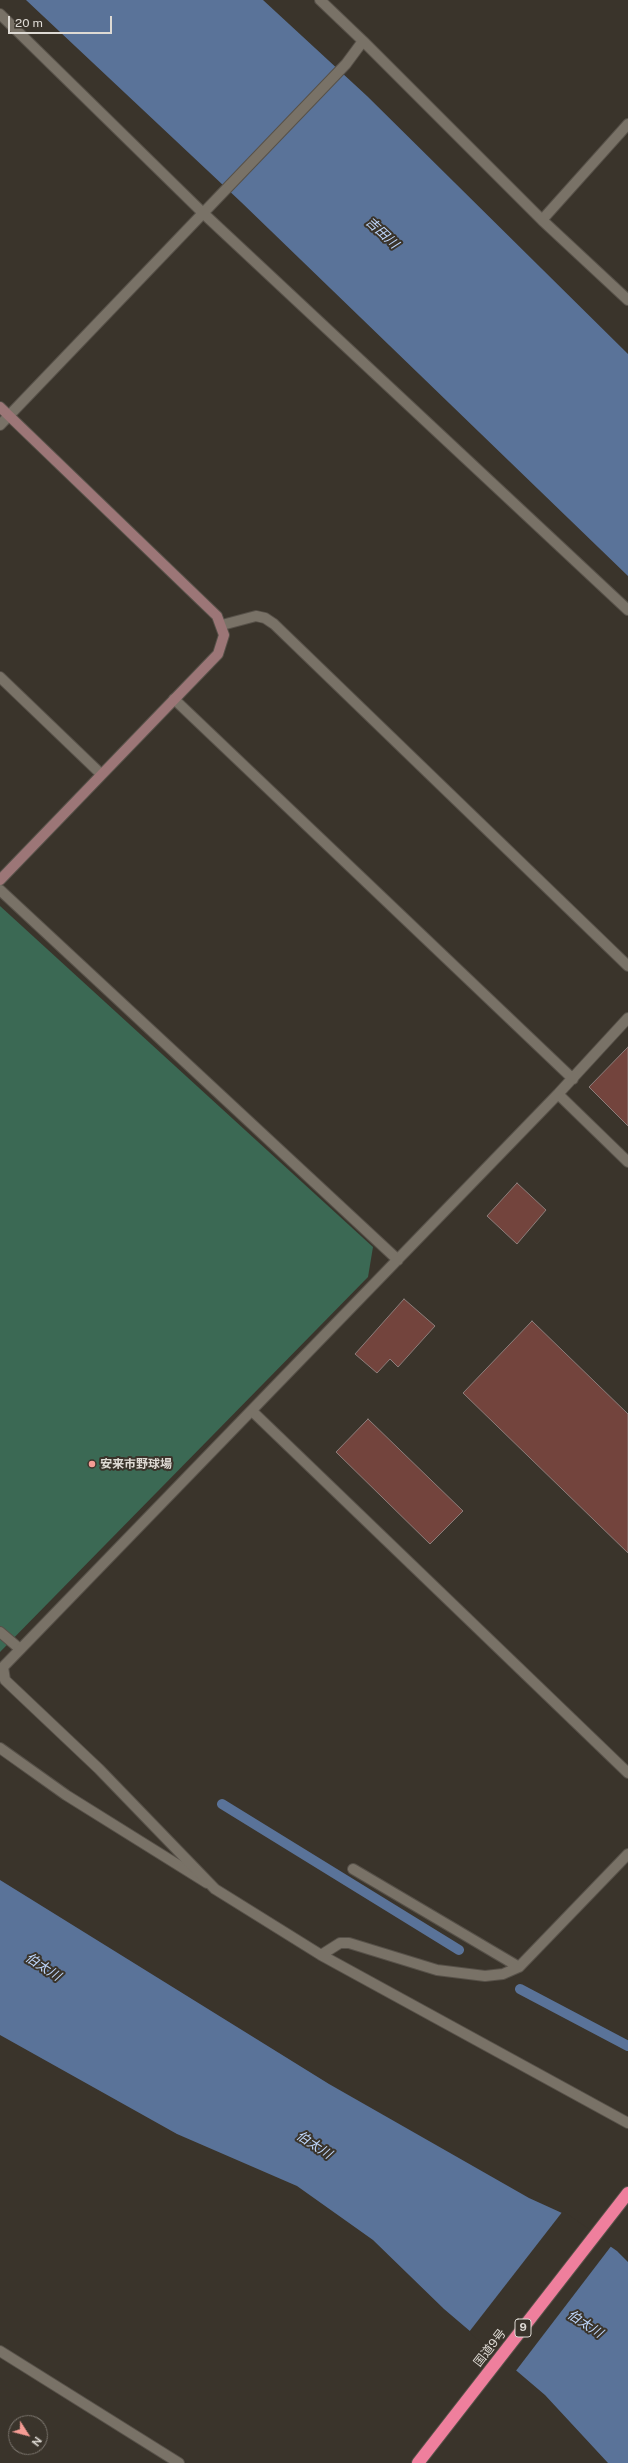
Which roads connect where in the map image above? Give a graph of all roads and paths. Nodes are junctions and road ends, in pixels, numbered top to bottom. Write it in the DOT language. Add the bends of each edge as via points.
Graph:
graph roads {
  1 [pos="320,0"];
  2 [pos="0,14"];
  3 [pos="363,41"];
  4 [pos="628,124"];
  5 [pos="203,213"];
  6 [pos="542,220"];
  7 [pos="628,300"];
  8 [pos="0,407"];
  9 [pos="9,416"];
  10 [pos="0,425"];
  11 [pos="628,610"];
  12 [pos="222,625"];
  13 [pos="0,676"];
  14 [pos="174,699"];
  15 [pos="102,774"];
  16 [pos="0,880"];
  17 [pos="0,890"];
  18 [pos="628,966"];
  19 [pos="628,1018"];
  20 [pos="573,1079"];
  21 [pos="558,1094"];
  22 [pos="628,1162"];
  23 [pos="398,1260"];
  24 [pos="252,1411"];
  25 [pos="0,1632"];
  26 [pos="20,1649"];
  27 [pos="0,1748"];
  28 [pos="628,1773"];
  29 [pos="628,1854"];
  30 [pos="353,1869"];
  31 [pos="215,1889"];
  32 [pos="321,1955"];
  33 [pos="519,1967"];
  34 [pos="628,2123"];
  35 [pos="628,2193"];
  36 [pos="0,2351"];
  37 [pos="179,2463"];
  38 [pos="418,2463"];
  1 -- 3 [label="street"];
  2 -- 5 [label="street"];
  3 -- 5 [label="street" via="346,64"];
  3 -- 6 [label="street"];
  4 -- 6 [label="street"];
  5 -- 9 [label="street"];
  5 -- 11 [label="street"];
  6 -- 7 [label="street"];
  8 -- 9 [label="street"];
  9 -- 10 [label="street"];
  9 -- 12 [label="street" via="217,616"];
  12 -- 14 [label="street" via="224,635 218,654"];
  12 -- 18 [label="street" via="256,616 274,624"];
  13 -- 15 [label="street"];
  14 -- 15 [label="street"];
  14 -- 20 [label="street"];
  15 -- 16 [label="street"];
  17 -- 23 [label="street"];
  19 -- 20 [label="street"];
  20 -- 21 [label="street"];
  21 -- 22 [label="street"];
  21 -- 23 [label="street"];
  23 -- 24 [label="street"];
  24 -- 26 [label="street"];
  24 -- 28 [label="street"];
  25 -- 26 [label="street"];
  26 -- 31 [label="street" via="3,1667 5,1680 99,1769"];
  27 -- 31 [label="street" via="66,1795"];
  29 -- 33 [label="street"];
  30 -- 33 [label="street"];
  31 -- 32 [label="street"];
  32 -- 33 [label="street" via="330,1947 344,1943 437,1970 464,1975 503,1974"];
  32 -- 34 [label="street"];
  35 -- 38 [label="highway, 国道9号 / 9"];
  36 -- 37 [label="street"];
}
